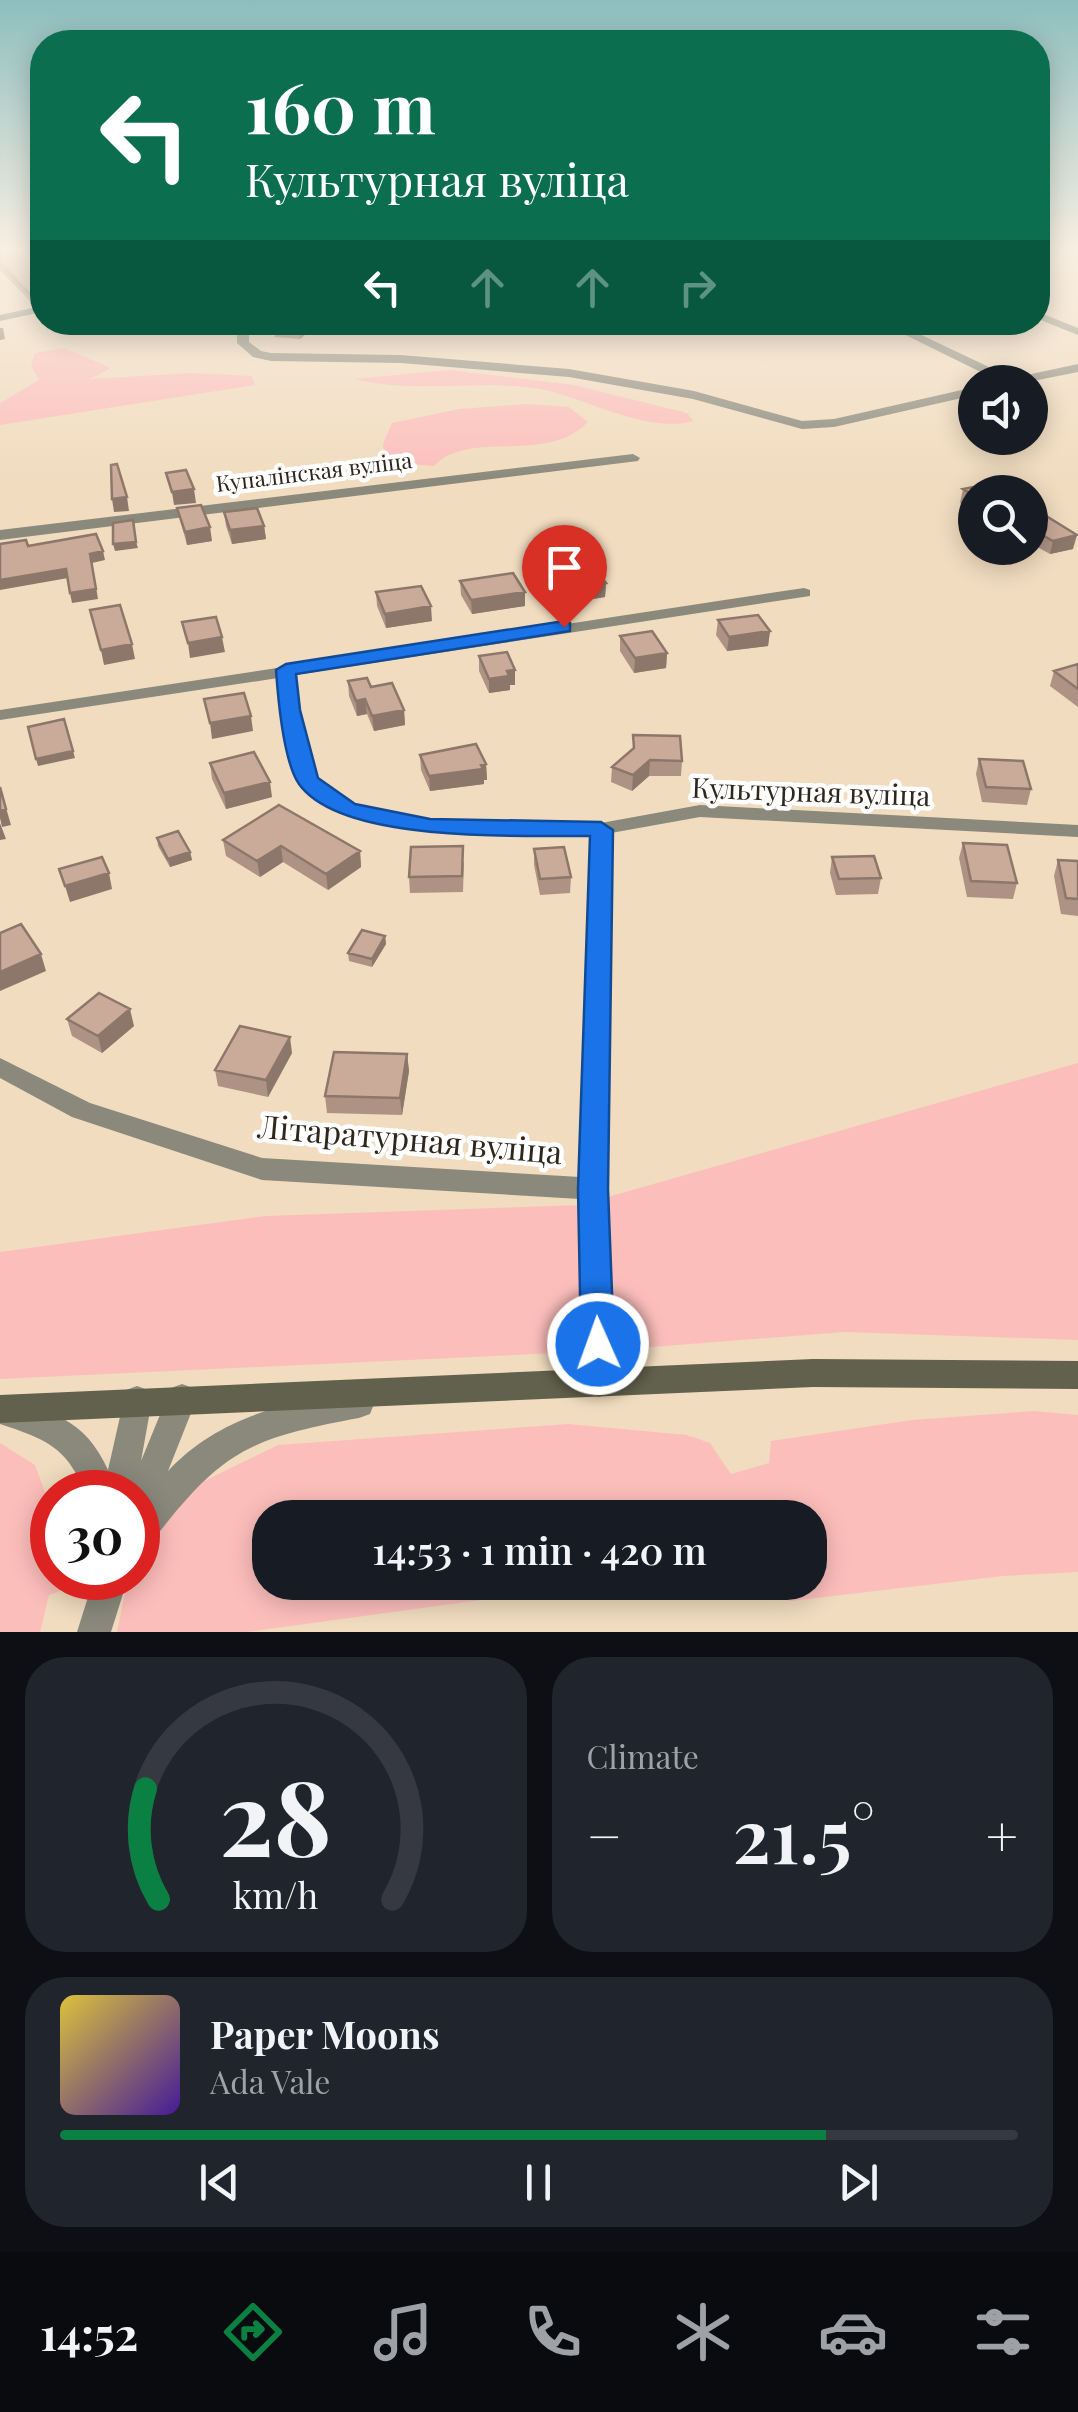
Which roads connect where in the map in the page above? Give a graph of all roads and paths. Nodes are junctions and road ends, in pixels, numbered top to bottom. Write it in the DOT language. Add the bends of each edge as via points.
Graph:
graph roads {
  1 [pos="243,335"];
  2 [pos="912,335"];
  3 [pos="976,365"];
  4 [pos="1078,368"];
  5 [pos="1048,374"];
  6 [pos="958,395"];
  7 [pos="633,458"];
  8 [pos="0,536"];
  9 [pos="804,592"];
  10 [pos="286,670"];
  11 [pos="0,714"];
  12 [pos="601,830"];
  13 [pos="1078,831"];
  14 [pos="0,1067"];
  15 [pos="593,1189"];
  16 [pos="1078,1374"];
  17 [pos="599,1383"];
  18 [pos="451,1388"];
  19 [pos="182,1398"];
  20 [pos="138,1400"];
  21 [pos="0,1409"];
  22 [pos="93,1470"];
  23 [pos="124,1470"];
  24 [pos="153,1470"];
  25 [pos="160,1504"];
  26 [pos="103,1600"];
  27 [pos="94,1632"];
  1 -- 6 [label="street" via="243,343 271,357 569,373 694,395 776,421 834,423"];
  2 -- 3 [label="street"];
  4 -- 5 [label="street"];
  7 -- 8 [label="street, Купалінская вуліца"];
  9 -- 10 [label="street"];
  10 -- 11 [label="street"];
  10 -- 12 [label="street, Культурная вуліца" via="308,781 348,810 430,826"];
  12 -- 13 [label="street, Культурная вуліца" via="700,811"];
  12 -- 15 [label="street"];
  14 -- 15 [label="street, Літаратурная вуліца" via="81,1110 262,1169"];
  15 -- 17 [label="street"];
  16 -- 17 [label="main road"];
  17 -- 18 [label="main road"];
  18 -- 19 [label="main road"];
  18 -- 25 [label="street" via="279,1417 220,1442"];
  19 -- 20 [label="main road"];
  19 -- 24 [label="street"];
  20 -- 21 [label="main road"];
  20 -- 23 [label="street"];
  21 -- 22 [label="street" via="58,1429 86,1451"];
  26 -- 27 [label="street"];
}
